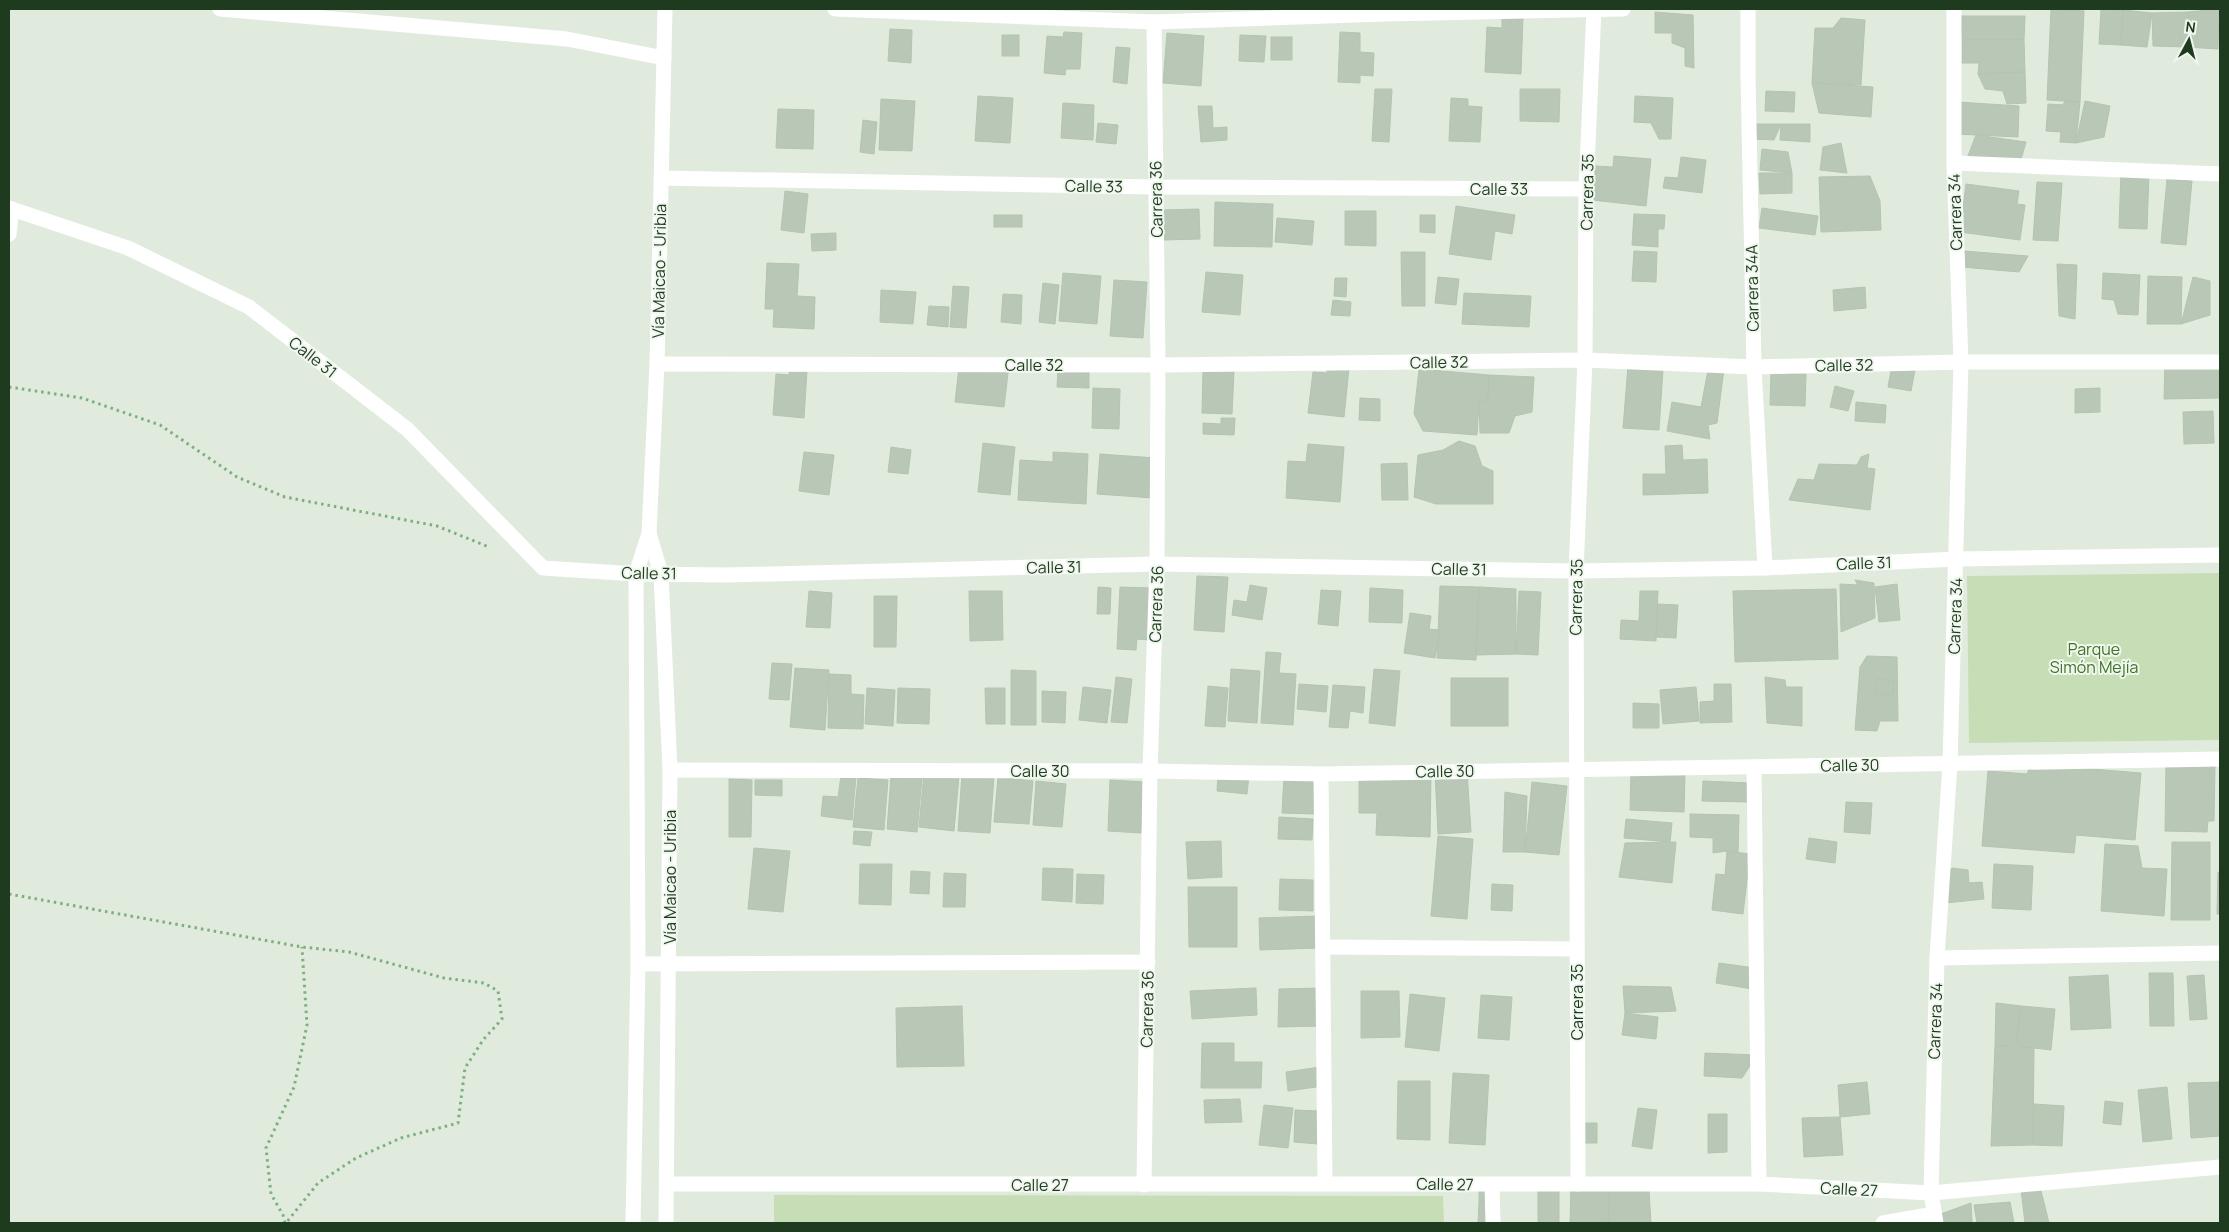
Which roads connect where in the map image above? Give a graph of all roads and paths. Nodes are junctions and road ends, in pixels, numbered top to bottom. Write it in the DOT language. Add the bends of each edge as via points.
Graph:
graph roads {
  1 [pos="220,9"];
  2 [pos="666,9"];
  3 [pos="835,9"];
  4 [pos="1623,9"];
  5 [pos="1748,9"];
  6 [pos="1954,9"];
  7 [pos="1594,10"];
  8 [pos="1384,11"];
  9 [pos="1154,22"];
  10 [pos="664,58"];
  11 [pos="1954,163"];
  12 [pos="2220,174"];
  13 [pos="661,178"];
  14 [pos="1155,187"];
  15 [pos="1586,189"];
  16 [pos="10,209"];
  17 [pos="9,234"];
  18 [pos="1585,360"];
  19 [pos="1961,362"];
  20 [pos="2220,362"];
  21 [pos="657,364"];
  22 [pos="1158,365"];
  23 [pos="1754,367"];
  24 [pos="9,386"];
  25 [pos="649,533"];
  26 [pos="490,547"];
  27 [pos="2220,555"];
  28 [pos="1957,559"];
  29 [pos="1157,564"];
  30 [pos="1765,568"];
  31 [pos="1576,571"];
  32 [pos="636,574"];
  33 [pos="661,574"];
  34 [pos="2220,759"];
  35 [pos="1950,764"];
  36 [pos="1754,766"];
  37 [pos="1576,769"];
  38 [pos="670,770"];
  39 [pos="1150,771"];
  40 [pos="1321,774"];
  41 [pos="9,894"];
  42 [pos="302,947"];
  43 [pos="1323,947"];
  44 [pos="1577,949"];
  45 [pos="2220,953"];
  46 [pos="1937,958"];
  47 [pos="1148,962"];
  48 [pos="638,964"];
  49 [pos="669,964"];
  50 [pos="2220,1167"];
  51 [pos="1326,1183"];
  52 [pos="668,1184"];
  53 [pos="1578,1184"];
  54 [pos="1759,1184"];
  55 [pos="1492,1185"];
  56 [pos="1144,1186"];
  57 [pos="1931,1193"];
  58 [pos="1935,1219"];
  59 [pos="286,1223"];
  60 [pos="633,1223"];
  61 [pos="666,1223"];
  62 [pos="1493,1223"];
  63 [pos="1883,1223"];
  1 -- 10 [label="street" via="567,39"];
  2 -- 10 [label="street, Vía Maicao - Uribia"];
  3 -- 9 [label="street"];
  4 -- 7 [label="street"];
  5 -- 23 [label="street, Carrera 34A"];
  6 -- 11 [label="street, Carrera 34"];
  7 -- 8 [label="street"];
  7 -- 15 [label="street, Carrera 35"];
  8 -- 9 [label="street"];
  9 -- 14 [label="street, Carrera 36"];
  10 -- 13 [label="street, Vía Maicao - Uribia"];
  11 -- 12 [label="street"];
  11 -- 19 [label="street, Carrera 34"];
  13 -- 14 [label="street, Calle 33"];
  13 -- 21 [label="street, Vía Maicao - Uribia"];
  14 -- 15 [label="street, Calle 33"];
  14 -- 22 [label="street, Carrera 36"];
  15 -- 18 [label="street, Carrera 35"];
  16 -- 17 [label="street"];
  16 -- 32 [label="street, Calle 31" via="128,248 249,307 407,429 542,568"];
  18 -- 22 [label="street, Calle 32"];
  18 -- 23 [label="street, Calle 32"];
  18 -- 31 [label="street, Carrera 35"];
  19 -- 20 [label="street, Calle 32"];
  19 -- 23 [label="street, Calle 32"];
  19 -- 28 [label="street, Carrera 34"];
  21 -- 22 [label="street, Calle 32"];
  21 -- 25 [label="street, Vía Maicao - Uribia"];
  22 -- 29 [label="street, Carrera 36"];
  23 -- 30 [label="street, Carrera 34A"];
  24 -- 26 [label="path" via="82,398 160,425 237,477 285,497 437,526"];
  25 -- 32 [label="street, Vía Maicao - Uribia"];
  25 -- 33 [label="street, Vía Maicao - Uribia"];
  27 -- 28 [label="street, Calle 31"];
  28 -- 30 [label="street, Calle 31"];
  28 -- 35 [label="street, Carrera 34"];
  29 -- 31 [label="street, Calle 31"];
  29 -- 33 [label="street, Calle 31"];
  29 -- 39 [label="street, Carrera 36"];
  30 -- 31 [label="street, Calle 31"];
  31 -- 37 [label="street, Carrera 35"];
  32 -- 33 [label="street, Calle 31"];
  32 -- 48 [label="street, Vía Maicao - Uribia"];
  33 -- 38 [label="street, Vía Maicao - Uribia"];
  34 -- 35 [label="street, Calle 30"];
  35 -- 36 [label="street, Calle 30"];
  35 -- 46 [label="street, Carrera 34"];
  36 -- 37 [label="street, Calle 30"];
  36 -- 54 [label="street"];
  37 -- 40 [label="street, Calle 30"];
  37 -- 44 [label="street, Carrera 35"];
  38 -- 39 [label="street, Calle 30"];
  38 -- 49 [label="street, Vía Maicao - Uribia"];
  39 -- 40 [label="street, Calle 30"];
  39 -- 47 [label="street, Carrera 36"];
  40 -- 43 [label="street"];
  41 -- 42 [label="path"];
  42 -- 59 [label="path" via="307,1025 294,1087 266,1148 270,1194"];
  42 -- 59 [label="path" via="349,952 444,978 484,983 498,991 502,1019 483,1040 465,1068 458,1123 401,1138 356,1158 318,1183"];
  43 -- 44 [label="street"];
  43 -- 51 [label="street"];
  44 -- 53 [label="street, Carrera 35"];
  45 -- 46 [label="street"];
  46 -- 57 [label="street, Carrera 34"];
  47 -- 49 [label="street"];
  47 -- 56 [label="street, Carrera 36"];
  48 -- 49 [label="street"];
  48 -- 60 [label="street, Vía Maicao - Uribia"];
  49 -- 52 [label="street, Vía Maicao - Uribia"];
  50 -- 57 [label="street, Calle 27"];
  51 -- 55 [label="street, Calle 27"];
  51 -- 56 [label="street, Calle 27"];
  52 -- 56 [label="street, Calle 27"];
  52 -- 61 [label="street, Vía Maicao - Uribia"];
  53 -- 54 [label="street, Calle 27"];
  53 -- 55 [label="street, Calle 27"];
  54 -- 57 [label="street, Calle 27"];
  55 -- 62 [label="street"];
  57 -- 58 [label="street, Carrera 34"];
  58 -- 63 [label="street"];
}
